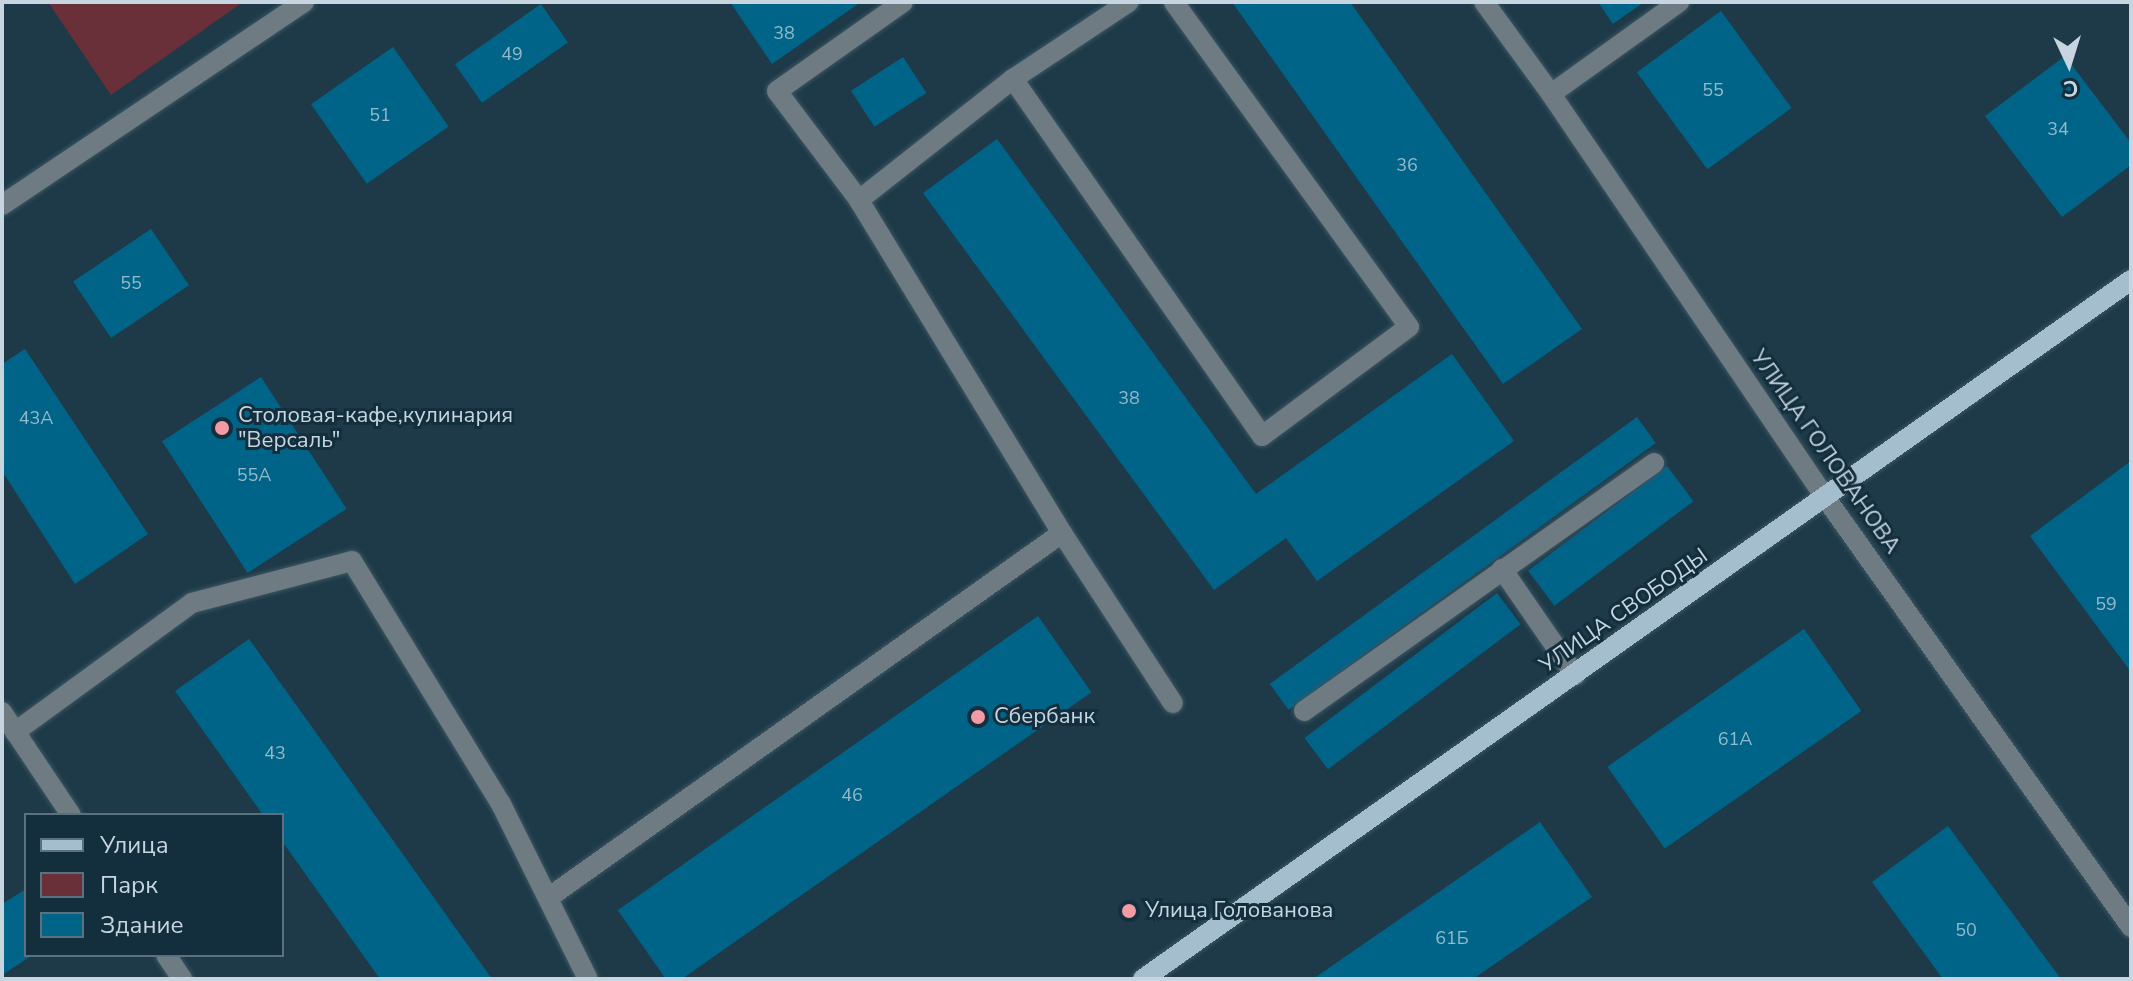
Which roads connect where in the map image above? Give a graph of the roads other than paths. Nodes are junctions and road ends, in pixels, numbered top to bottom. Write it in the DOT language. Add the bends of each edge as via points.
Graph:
graph roads {
  1 [pos="304,2"];
  2 [pos="903,2"];
  3 [pos="1129,2"];
  4 [pos="1174,2"];
  5 [pos="1484,2"];
  6 [pos="1679,2"];
  7 [pos="1013,79"];
  8 [pos="1551,94"];
  9 [pos="859,200"];
  10 [pos="2,205"];
  11 [pos="2131,280"];
  12 [pos="1654,463"];
  13 [pos="1825,497"];
  14 [pos="1062,533"];
  15 [pos="1502,569"];
  16 [pos="1575,675"];
  17 [pos="1173,703"];
  18 [pos="1304,711"];
  19 [pos="2,712"];
  20 [pos="15,732"];
  21 [pos="70,813"];
  22 [pos="548,898"];
  23 [pos="2131,927"];
  24 [pos="167,957"];
  25 [pos="182,979"];
  26 [pos="588,979"];
  27 [pos="1143,979"];
  1 -- 10 [label="street"];
  2 -- 9 [label="street" via="777,91"];
  3 -- 7 [label="street"];
  4 -- 7 [label="street" via="1409,327 1262,436"];
  5 -- 8 [label="street, УЛИЦА ГОЛОВАНОВА"];
  6 -- 8 [label="street"];
  7 -- 9 [label="street"];
  8 -- 13 [label="street, УЛИЦА ГОЛОВАНОВА"];
  9 -- 14 [label="street"];
  11 -- 13 [label="main road, УЛИЦА СВОБОДЫ"];
  12 -- 15 [label="street"];
  13 -- 16 [label="main road, УЛИЦА СВОБОДЫ"];
  13 -- 23 [label="street, УЛИЦА ГОЛОВАНОВА"];
  14 -- 17 [label="street"];
  14 -- 22 [label="street"];
  15 -- 16 [label="street"];
  15 -- 18 [label="street"];
  16 -- 27 [label="main road, УЛИЦА СВОБОДЫ"];
  19 -- 20 [label="street"];
  20 -- 21 [label="street"];
  20 -- 22 [label="street" via="192,603 352,561 501,804"];
  22 -- 26 [label="street"];
  24 -- 25 [label="street"];
}
